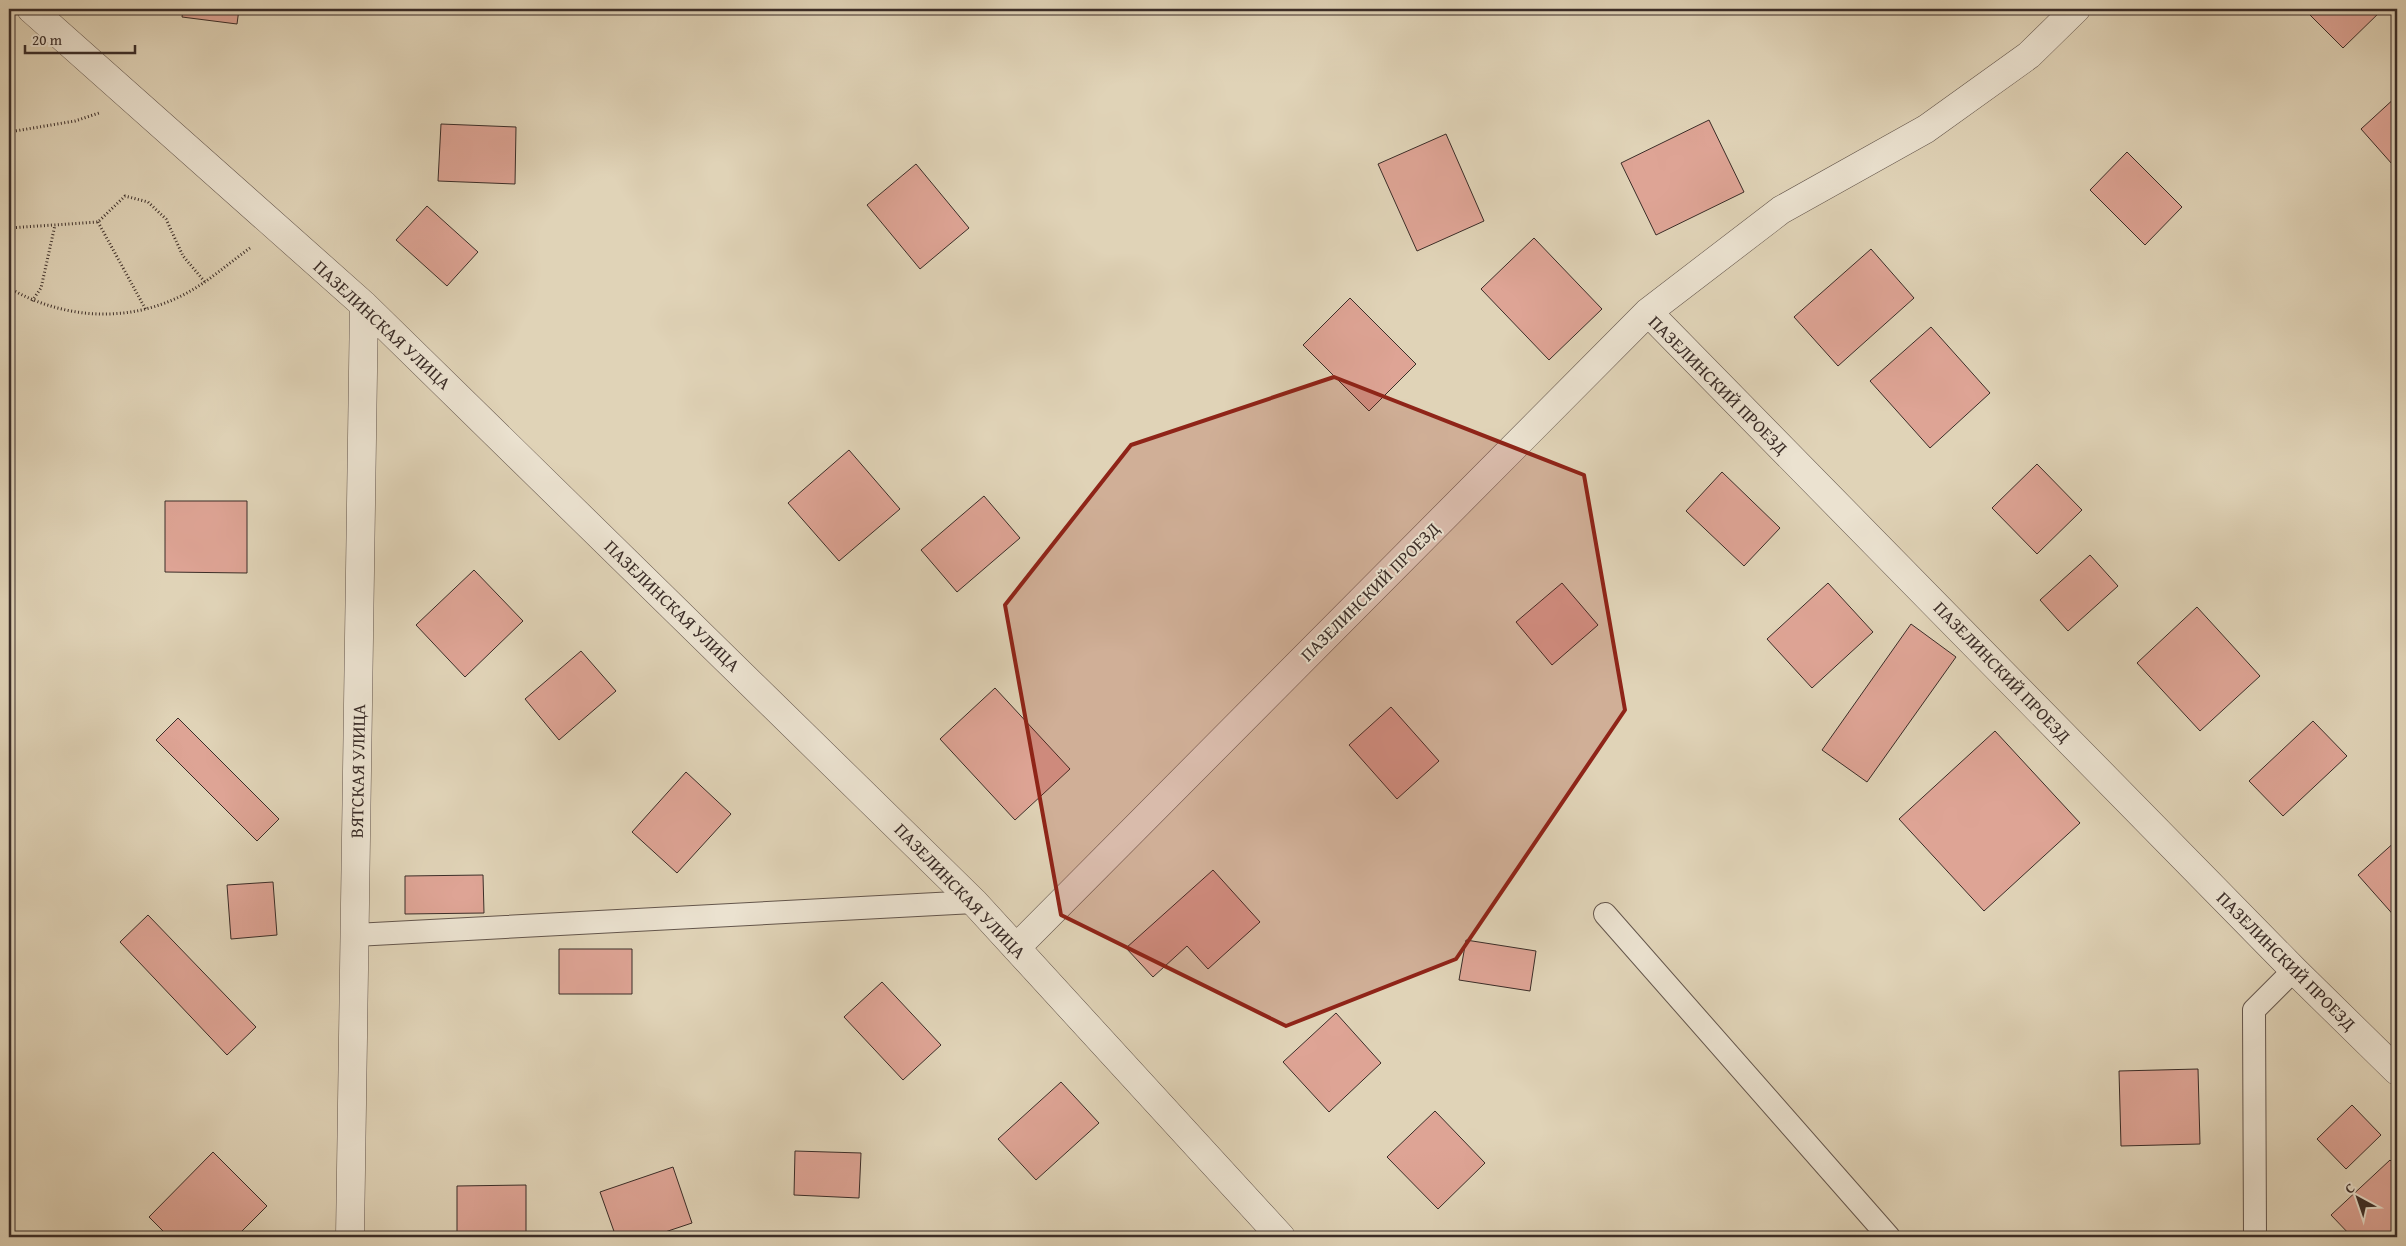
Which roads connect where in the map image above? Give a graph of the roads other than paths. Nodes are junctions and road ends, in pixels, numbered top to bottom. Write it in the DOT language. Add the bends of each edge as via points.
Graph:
graph roads {
  1 [pos="31,9"];
  2 [pos="2076,9"];
  3 [pos="364,305"];
  4 [pos="1648,312"];
  5 [pos="974,902"];
  6 [pos="1605,914"];
  7 [pos="355,935"];
  8 [pos="1016,948"];
  9 [pos="2294,970"];
  10 [pos="2397,1072"];
  11 [pos="350,1237"];
  12 [pos="1281,1237"];
  13 [pos="1889,1237"];
  14 [pos="2255,1237"];
  1 -- 3 [label="street, ПАЗЕЛИНСКАЯ УЛИЦА"];
  2 -- 4 [label="street" via="2029,55 1926,129 1781,210"];
  3 -- 5 [label="street, ПАЗЕЛИНСКАЯ УЛИЦА"];
  3 -- 7 [label="street, ВЯТСКАЯ УЛИЦА"];
  4 -- 8 [label="street, ПАЗЕЛИНСКИЙ ПРОЕЗД"];
  4 -- 9 [label="street, ПАЗЕЛИНСКИЙ ПРОЕЗД"];
  5 -- 7 [label="lane"];
  5 -- 8 [label="street, ПАЗЕЛИНСКАЯ УЛИЦА"];
  6 -- 13 [label="lane"];
  7 -- 11 [label="street, ВЯТСКАЯ УЛИЦА"];
  8 -- 12 [label="street, ПАЗЕЛИНСКАЯ УЛИЦА"];
  9 -- 10 [label="street, ПАЗЕЛИНСКИЙ ПРОЕЗД"];
  9 -- 14 [label="lane" via="2254,1010"];
}
